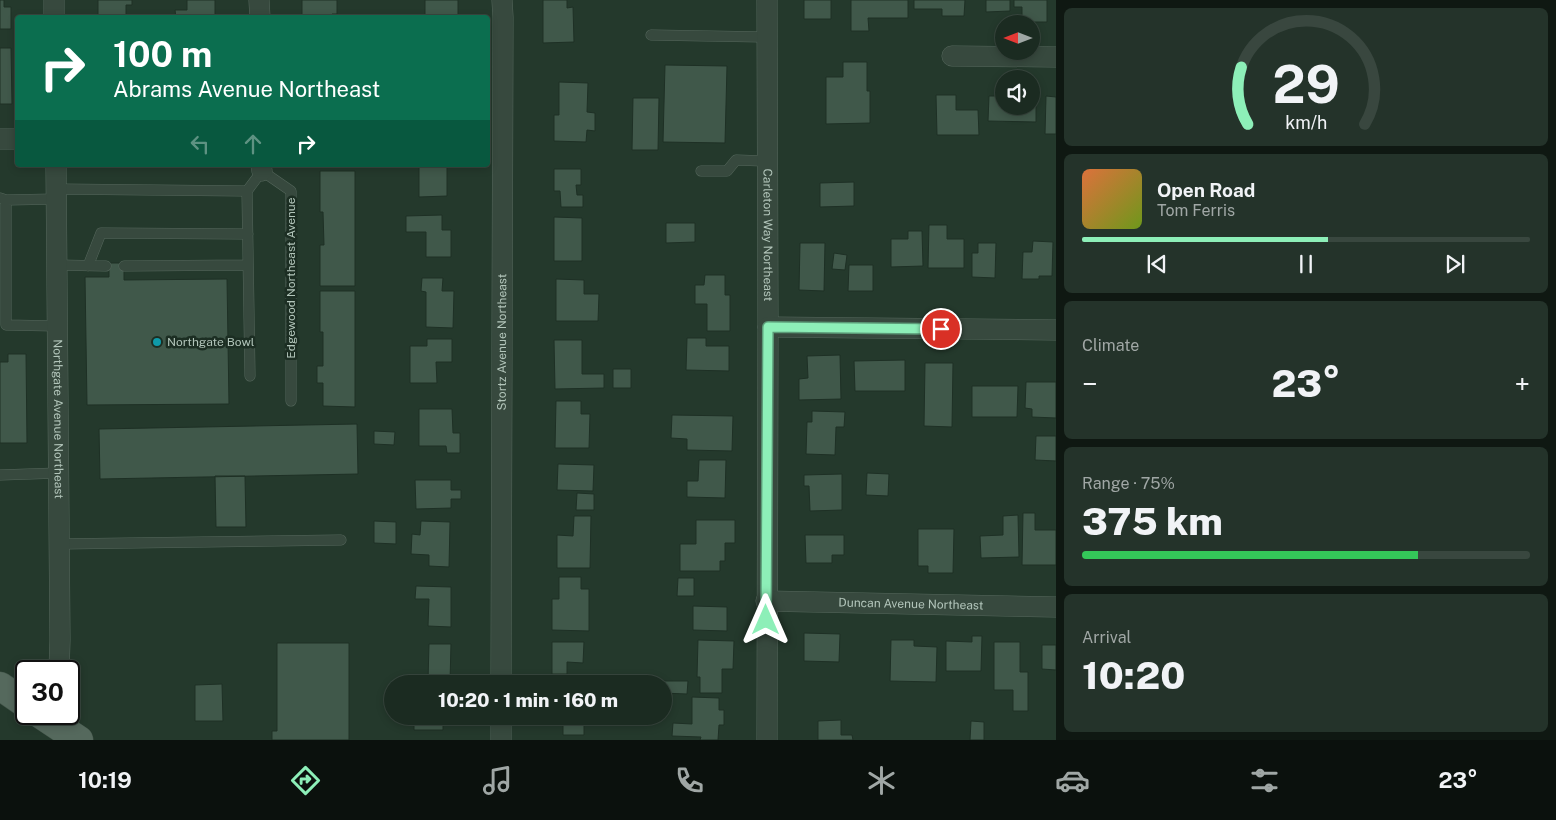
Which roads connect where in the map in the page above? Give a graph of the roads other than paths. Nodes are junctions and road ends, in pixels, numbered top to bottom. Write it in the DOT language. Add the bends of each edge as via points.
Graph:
graph roads {
  1 [pos="54,0"];
  2 [pos="260,0"];
  3 [pos="502,0"];
  4 [pos="766,0"];
  5 [pos="54,15"];
  6 [pos="260,15"];
  7 [pos="651,35"];
  8 [pos="767,37"];
  9 [pos="952,56"];
  10 [pos="1056,57"];
  11 [pos="0,139"];
  12 [pos="15,139"];
  13 [pos="767,162"];
  14 [pos="56,167"];
  15 [pos="261,168"];
  16 [pos="701,171"];
  17 [pos="247,191"];
  18 [pos="56,194"];
  19 [pos="3,199"];
  20 [pos="248,234"];
  21 [pos="56,265"];
  22 [pos="248,265"];
  23 [pos="88,266"];
  24 [pos="106,266"];
  25 [pos="124,266"];
  26 [pos="57,326"];
  27 [pos="768,327"];
  28 [pos="3,329"];
  29 [pos="1056,330"];
  30 [pos="250,376"];
  31 [pos="291,401"];
  32 [pos="58,473"];
  33 [pos="0,475"];
  34 [pos="341,540"];
  35 [pos="59,544"];
  36 [pos="766,601"];
  37 [pos="1056,607"];
  38 [pos="59,660"];
  39 [pos="501,675"];
  40 [pos="0,686"];
  41 [pos="15,696"];
  42 [pos="501,725"];
  43 [pos="501,740"];
  44 [pos="767,740"];
  1 -- 5 [label="street"];
  2 -- 6 [label="street"];
  3 -- 39 [label="street, Stortz Avenue Northeast"];
  4 -- 8 [label="street, Carleton Way Northeast"];
  7 -- 8 [label="lane"];
  8 -- 13 [label="street, Carleton Way Northeast"];
  9 -- 10 [label="street"];
  11 -- 12 [label="street"];
  13 -- 16 [label="lane" via="736,160 728,171"];
  13 -- 27 [label="street, Carleton Way Northeast"];
  14 -- 18 [label="street, Northgate Avenue Northeast"];
  15 -- 17 [label="lane"];
  15 -- 31 [label="lane, Edgewood Northeast Avenue" via="291,191"];
  17 -- 18 [label="lane"];
  17 -- 20 [label="lane"];
  18 -- 19 [label="lane"];
  18 -- 21 [label="street, Northgate Avenue Northeast"];
  19 -- 28 [label="lane"];
  20 -- 22 [label="lane"];
  20 -- 23 [label="lane" via="101,233"];
  21 -- 23 [label="lane"];
  21 -- 26 [label="street, Northgate Avenue Northeast"];
  22 -- 25 [label="lane"];
  22 -- 30 [label="lane"];
  23 -- 24 [label="lane"];
  26 -- 28 [label="lane"];
  26 -- 32 [label="street, Northgate Avenue Northeast"];
  27 -- 29 [label="street"];
  27 -- 36 [label="street, Carleton Way Northeast"];
  32 -- 33 [label="lane"];
  32 -- 35 [label="street, Northgate Avenue Northeast"];
  34 -- 35 [label="lane"];
  35 -- 38 [label="street, Northgate Avenue Northeast"];
  36 -- 37 [label="street, Duncan Avenue Northeast"];
  36 -- 44 [label="street, Carleton Way Northeast"];
  40 -- 41 [label="main road"];
  42 -- 43 [label="street"];
}
